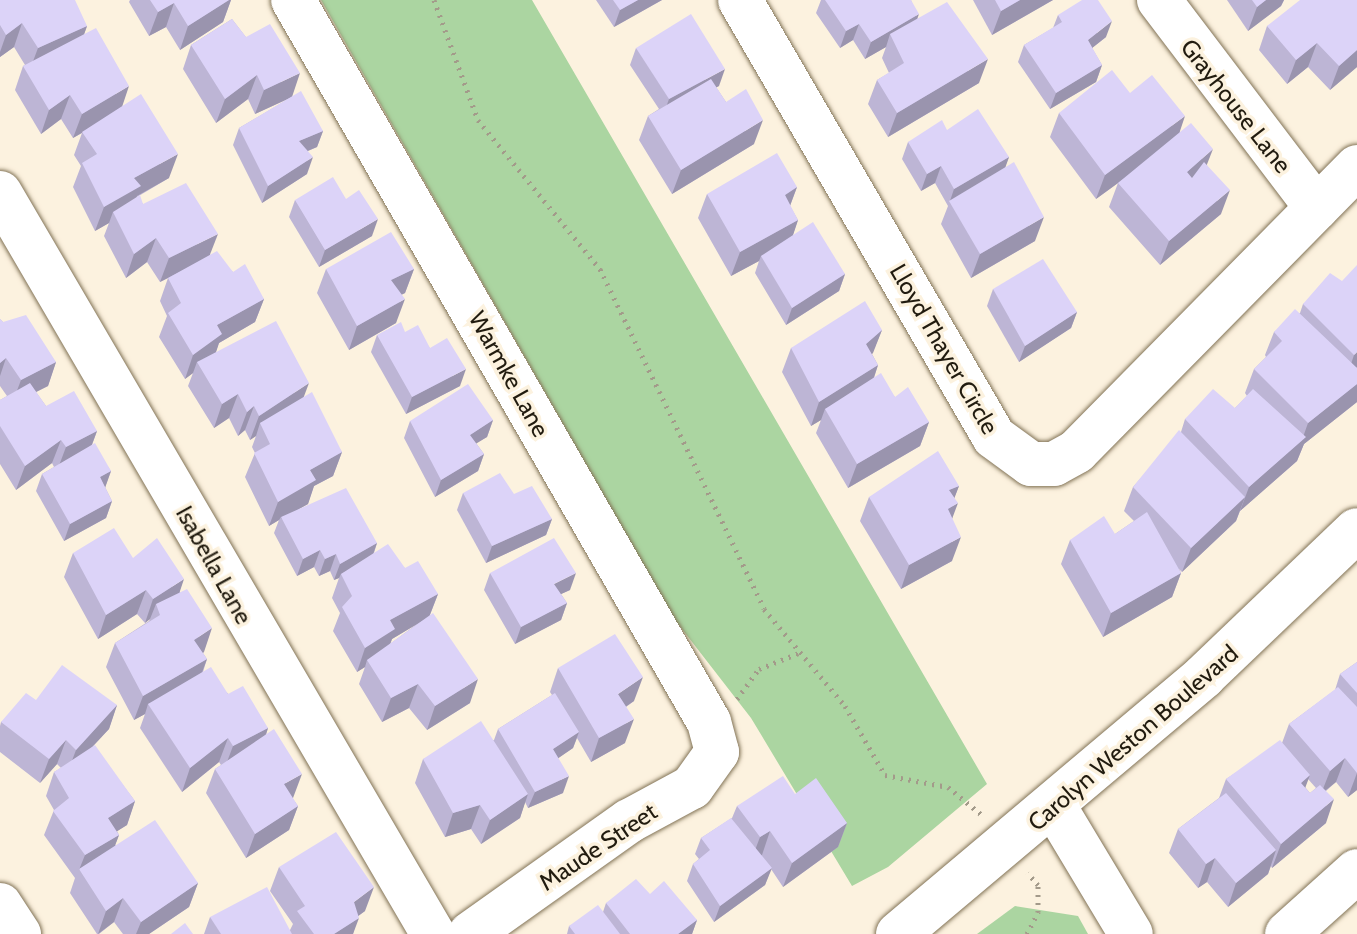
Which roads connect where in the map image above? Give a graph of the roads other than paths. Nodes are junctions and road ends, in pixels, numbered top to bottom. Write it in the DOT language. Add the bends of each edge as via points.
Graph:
graph roads {
  1 [pos="293,0"];
  2 [pos="740,0"];
  3 [pos="1159,0"];
  4 [pos="1357,167"];
  5 [pos="1317,208"];
  6 [pos="7,221"];
  7 [pos="1357,530"];
  8 [pos="713,737"];
  9 [pos="1054,806"];
  10 [pos="1357,871"];
  11 [pos="0,905"];
  12 [pos="19,934"];
  13 [pos="433,934"];
  14 [pos="470,934"];
  15 [pos="898,934"];
  16 [pos="1131,934"];
  17 [pos="1287,934"];
  1 -- 8 [label="street, Warmke Lane"];
  2 -- 5 [label="street, Lloyd Thayer Circle" via="994,437 1031,464 1054,464 1077,451"];
  3 -- 5 [label="street, Grayhouse Lane"];
  4 -- 5 [label="street, Lloyd Thayer Circle"];
  6 -- 13 [label="street, Isabella Lane"];
  7 -- 9 [label="street, Carolyn Weston Boulevard"];
  8 -- 14 [label="street, Maude Street" via="692,787 629,821"];
  9 -- 15 [label="street, Carolyn Weston Boulevard"];
  9 -- 16 [label="street"];
  10 -- 17 [label="street"];
  11 -- 12 [label="street"];
}
